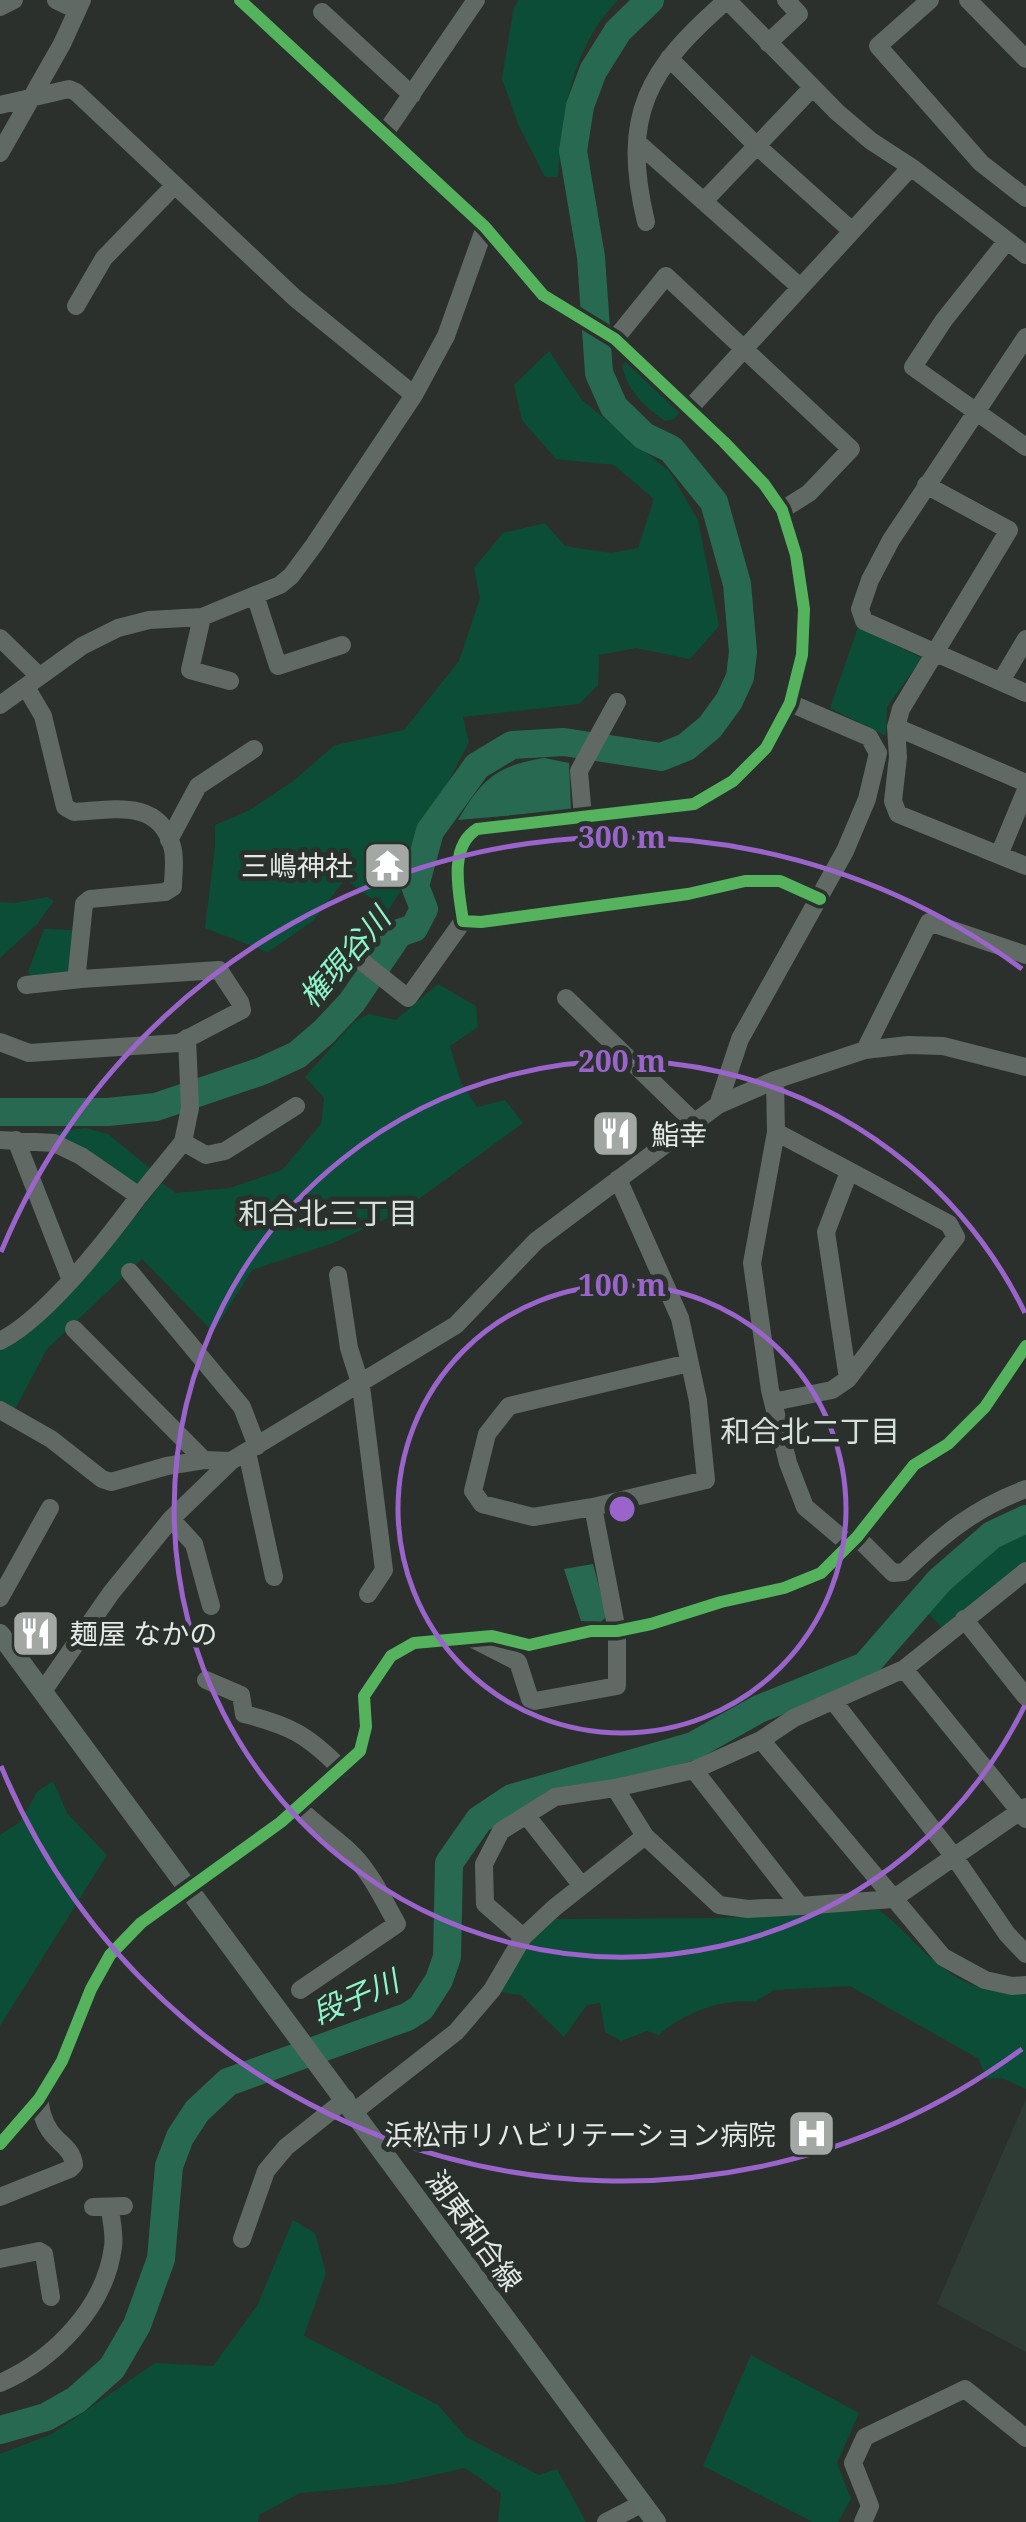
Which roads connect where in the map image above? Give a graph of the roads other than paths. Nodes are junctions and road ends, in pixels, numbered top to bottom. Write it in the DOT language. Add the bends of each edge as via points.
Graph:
graph roads {
  1 [pos="14,0"];
  2 [pos="56,0"];
  3 [pos="240,0"];
  4 [pos="476,0"];
  5 [pos="727,0"];
  6 [pos="786,0"];
  7 [pos="930,0"];
  8 [pos="968,0"];
  9 [pos="80,5"];
  10 [pos="0,7"];
  11 [pos="322,12"];
  12 [pos="768,43"];
  13 [pos="668,58"];
  14 [pos="1026,59"];
  15 [pos="812,88"];
  16 [pos="412,95"];
  17 [pos="31,99"];
  18 [pos="0,105"];
  19 [pos="385,132"];
  20 [pos="638,143"];
  21 [pos="757,146"];
  22 [pos="0,153"];
  23 [pos="911,167"];
  24 [pos="173,187"];
  25 [pos="1026,198"];
  26 [pos="704,201"];
  27 [pos="646,222"];
  28 [pos="485,227"];
  29 [pos="852,231"];
  30 [pos="1006,242"];
  31 [pos="1026,255"];
  32 [pos="800,286"];
  33 [pos="76,306"];
  34 [pos="610,336"];
  35 [pos="1026,337"];
  36 [pos="742,350"];
  37 [pos="414,395"];
  38 [pos="689,409"];
  39 [pos="976,412"];
  40 [pos="1026,447"];
  41 [pos="926,485"];
  42 [pos="782,510"];
  43 [pos="255,594"];
  44 [pos="202,617"];
  45 [pos="0,638"];
  46 [pos="1026,639"];
  47 [pos="342,645"];
  48 [pos="935,653"];
  49 [pos="230,681"];
  50 [pos="1001,681"];
  51 [pos="32,682"];
  52 [pos="1026,693"];
  53 [pos="616,702"];
  54 [pos="790,703"];
  55 [pos="0,705"];
  56 [pos="896,726"];
  57 [pos="254,749"];
  58 [pos="1026,786"];
  59 [pos="583,817"];
  60 [pos="169,840"];
  61 [pos="999,855"];
  62 [pos="1026,866"];
  63 [pos="820,899"];
  64 [pos="464,922"];
  65 [pos="1026,956"];
  66 [pos="359,959"];
  67 [pos="81,979"];
  68 [pos="26,985"];
  69 [pos="566,998"];
  70 [pos="187,1038"];
  71 [pos="0,1042"];
  72 [pos="865,1050"];
  73 [pos="1026,1067"];
  74 [pos="775,1080"];
  75 [pos="296,1106"];
  76 [pos="718,1106"];
  77 [pos="694,1122"];
  78 [pos="776,1132"];
  79 [pos="8,1140"];
  80 [pos="183,1142"];
  81 [pos="849,1172"];
  82 [pos="618,1179"];
  83 [pos="139,1196"];
  84 [pos="130,1272"];
  85 [pos="338,1275"];
  86 [pos="70,1278"];
  87 [pos="74,1329"];
  88 [pos="1,1338"];
  89 [pos="1026,1346"];
  90 [pos="689,1364"];
  91 [pos="848,1379"];
  92 [pos="361,1386"];
  93 [pos="772,1402"];
  94 [pos="0,1410"];
  95 [pos="245,1453"];
  96 [pos="204,1460"];
  97 [pos="1026,1488"];
  98 [pos="593,1507"];
  99 [pos="50,1508"];
  100 [pos="171,1519"];
  101 [pos="853,1541"];
  102 [pos="1024,1576"];
  103 [pos="274,1577"];
  104 [pos="368,1594"];
  105 [pos="0,1598"];
  106 [pos="211,1606"];
  107 [pos="964,1620"];
  108 [pos="617,1631"];
  109 [pos="472,1638"];
  110 [pos="2,1642"];
  111 [pos="904,1669"];
  112 [pos="206,1680"];
  113 [pos="43,1691"];
  114 [pos="1026,1696"];
  115 [pos="834,1702"];
  116 [pos="761,1740"];
  117 [pos="341,1768"];
  118 [pos="694,1770"];
  119 [pos="615,1788"];
  120 [pos="298,1807"];
  121 [pos="1024,1812"];
  122 [pos="526,1815"];
  123 [pos="645,1836"];
  124 [pos="956,1858"];
  125 [pos="582,1886"];
  126 [pos="189,1890"];
  127 [pos="892,1899"];
  128 [pos="800,1906"];
  129 [pos="523,1937"];
  130 [pos="1026,1954"];
  131 [pos="1026,1985"];
  132 [pos="300,1990"];
  133 [pos="40,2099"];
  134 [pos="350,2105"];
  135 [pos="0,2144"];
  136 [pos="0,2197"];
  137 [pos="109,2207"];
  138 [pos="242,2239"];
  139 [pos="0,2260"];
  140 [pos="51,2297"];
  141 [pos="0,2383"];
  142 [pos="1026,2438"];
  143 [pos="643,2503"];
  144 [pos="606,2522"];
  145 [pos="656,2522"];
  146 [pos="862,2522"];
  1 -- 10 [label="street"];
  2 -- 9 [label="street"];
  3 -- 19 [label="street"];
  4 -- 16 [label="street"];
  5 -- 12 [label="street"];
  5 -- 13 [label="street"];
  6 -- 12 [label="street" via="798,14"];
  7 -- 25 [label="street" via="878,46 981,163"];
  8 -- 14 [label="street"];
  9 -- 17 [label="street"];
  11 -- 16 [label="street"];
  12 -- 15 [label="street"];
  13 -- 20 [label="street" via="650,85"];
  13 -- 21 [label="street"];
  15 -- 21 [label="street"];
  15 -- 23 [label="street" via="871,142"];
  16 -- 19 [label="street"];
  17 -- 18 [label="street"];
  17 -- 22 [label="street"];
  17 -- 24 [label="street" via="76,92"];
  19 -- 28 [label="street"];
  20 -- 26 [label="street"];
  20 -- 27 [label="street"];
  21 -- 26 [label="street"];
  21 -- 29 [label="street"];
  23 -- 29 [label="street"];
  23 -- 30 [label="street"];
  24 -- 33 [label="street" via="104,258"];
  24 -- 37 [label="street"];
  26 -- 32 [label="street"];
  28 -- 34 [label="street" via="543,295"];
  28 -- 37 [label="street" via="446,336"];
  29 -- 32 [label="street"];
  30 -- 31 [label="street"];
  30 -- 39 [label="street" via="913,366"];
  32 -- 36 [label="street"];
  34 -- 36 [label="street" via="666,276"];
  34 -- 38 [label="street"];
  35 -- 39 [label="street"];
  36 -- 38 [label="street"];
  36 -- 42 [label="street" via="851,449 810,493"];
  37 -- 43 [label="street" via="292,576"];
  38 -- 42 [label="street"];
  39 -- 40 [label="street"];
  39 -- 41 [label="street"];
  41 -- 48 [label="street" via="877,566 860,609 864,621"];
  41 -- 48 [label="street" via="1009,530"];
  42 -- 54 [label="street" via="804,608"];
  43 -- 44 [label="street"];
  43 -- 47 [label="street" via="278,666"];
  44 -- 49 [label="street" via="190,670"];
  44 -- 51 [label="street" via="118,628"];
  45 -- 51 [label="street"];
  46 -- 50 [label="street"];
  48 -- 50 [label="street"];
  48 -- 56 [label="street"];
  50 -- 52 [label="street"];
  51 -- 55 [label="street"];
  51 -- 60 [label="street" via="65,807 138,808"];
  53 -- 59 [label="street" via="578,772"];
  54 -- 59 [label="street" via="766,748 733,781 694,804"];
  54 -- 63 [label="street" via="869,737 878,753 866,799"];
  56 -- 58 [label="street"];
  56 -- 61 [label="street" via="898,814"];
  57 -- 60 [label="street" via="198,786"];
  58 -- 61 [label="street"];
  59 -- 64 [label="street" via="467,835 458,886"];
  60 -- 67 [label="street" via="173,887 84,904 76,972"];
  61 -- 62 [label="street"];
  63 -- 64 [label="street" via="780,881 746,881"];
  63 -- 76 [label="street" via="740,1039"];
  64 -- 66 [label="street" via="408,998"];
  65 -- 72 [label="street" via="929,922"];
  67 -- 68 [label="street"];
  67 -- 70 [label="street" via="218,970 242,1010"];
  69 -- 77 [label="street"];
  70 -- 71 [label="street" via="29,1052"];
  70 -- 80 [label="street" via="190,1108"];
  72 -- 73 [label="street" via="943,1046"];
  72 -- 74 [label="street"];
  74 -- 76 [label="street"];
  74 -- 78 [label="street"];
  75 -- 80 [label="street" via="225,1151 206,1154"];
  76 -- 77 [label="street"];
  77 -- 82 [label="street"];
  78 -- 81 [label="street"];
  78 -- 93 [label="street" via="752,1263"];
  79 -- 83 [label="street" via="54,1142"];
  79 -- 86 [label="street"];
  80 -- 83 [label="street"];
  81 -- 91 [label="street" via="826,1232"];
  81 -- 91 [label="street" via="949,1224 956,1237"];
  82 -- 90 [label="street" via="680,1318"];
  82 -- 92 [label="street" via="536,1241 456,1326"];
  83 -- 86 [label="street"];
  84 -- 95 [label="street" via="242,1408"];
  85 -- 92 [label="street"];
  86 -- 88 [label="street" via="19,1332"];
  87 -- 96 [label="street"];
  89 -- 101 [label="street" via="985,1407 948,1444 914,1465"];
  90 -- 98 [label="street" via="706,1480"];
  90 -- 98 [label="street" via="509,1406 487,1434 473,1491 482,1504 533,1517"];
  91 -- 93 [label="street" via="832,1390"];
  92 -- 95 [label="street"];
  92 -- 104 [label="street" via="384,1570"];
  93 -- 101 [label="street" via="805,1507"];
  94 -- 96 [label="street" via="111,1482"];
  95 -- 96 [label="street"];
  95 -- 100 [label="street"];
  95 -- 103 [label="street"];
  97 -- 101 [label="street" via="961,1520 904,1572 893,1573"];
  98 -- 108 [label="street"];
  99 -- 105 [label="street"];
  100 -- 106 [label="street" via="194,1544"];
  100 -- 113 [label="street"];
  101 -- 108 [label="street" via="820,1572 784,1588"];
  102 -- 107 [label="street"];
  107 -- 111 [label="street"];
  107 -- 114 [label="street"];
  108 -- 109 [label="street" via="529,1644"];
  108 -- 109 [label="street" via="618,1686 534,1701 518,1662"];
  109 -- 117 [label="street" via="414,1643 391,1656 364,1696 360,1751"];
  110 -- 113 [label="main road, 湖東和合線"];
  111 -- 115 [label="street"];
  111 -- 121 [label="street"];
  112 -- 117 [label="street" via="240,1695 244,1714 286,1724"];
  113 -- 126 [label="main road, 湖東和合線"];
  115 -- 116 [label="street"];
  115 -- 124 [label="street"];
  116 -- 118 [label="street"];
  116 -- 127 [label="street"];
  117 -- 120 [label="street"];
  118 -- 119 [label="street"];
  118 -- 128 [label="street"];
  119 -- 122 [label="street" via="555,1797"];
  119 -- 123 [label="street"];
  120 -- 126 [label="street"];
  120 -- 132 [label="street" via="352,1854 397,1924"];
  121 -- 124 [label="street"];
  122 -- 125 [label="street"];
  122 -- 129 [label="street" via="501,1831 484,1864 485,1904"];
  123 -- 125 [label="street"];
  123 -- 128 [label="street" via="719,1906"];
  124 -- 127 [label="street"];
  124 -- 130 [label="street"];
  125 -- 129 [label="street"];
  126 -- 133 [label="street" via="141,1922 110,1955"];
  126 -- 134 [label="main road, 湖東和合線"];
  127 -- 128 [label="street"];
  127 -- 131 [label="street" via="957,1967 986,1980"];
  129 -- 134 [label="street" via="492,1990 456,2032"];
  133 -- 135 [label="street"];
  133 -- 136 [label="street" via="43,2119 74,2165"];
  134 -- 138 [label="street" via="286,2147 266,2170"];
  134 -- 143 [label="main road, 湖東和合線"];
  137 -- 141 [label="street" via="113,2246 87,2310 57,2349"];
  139 -- 140 [label="street" via="44,2254"];
  142 -- 146 [label="street" via="965,2389 866,2437 853,2463 870,2506"];
  143 -- 144 [label="street"];
  143 -- 145 [label="main road, 湖東和合線"];
}
